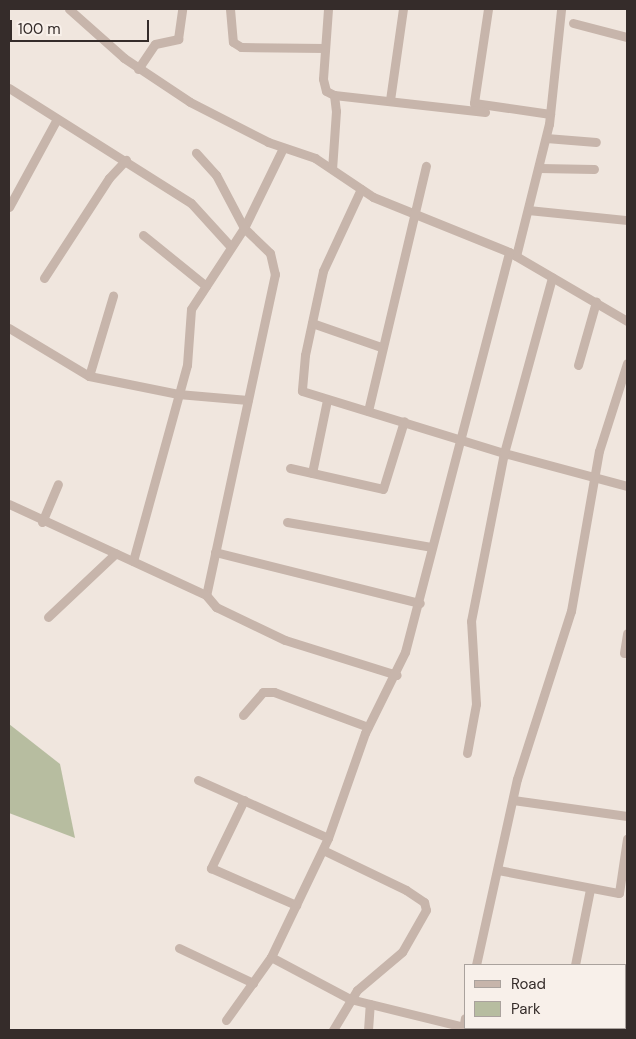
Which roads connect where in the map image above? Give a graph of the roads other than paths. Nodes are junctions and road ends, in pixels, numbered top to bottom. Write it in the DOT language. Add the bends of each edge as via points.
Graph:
graph roads {
  1 [pos="68,9"];
  2 [pos="182,9"];
  3 [pos="230,9"];
  4 [pos="328,9"];
  5 [pos="403,9"];
  6 [pos="488,9"];
  7 [pos="561,9"];
  8 [pos="574,23"];
  9 [pos="627,37"];
  10 [pos="325,48"];
  11 [pos="138,69"];
  12 [pos="9,88"];
  13 [pos="334,95"];
  14 [pos="390,100"];
  15 [pos="486,112"];
  16 [pos="550,114"];
  17 [pos="57,119"];
  18 [pos="546,138"];
  19 [pos="596,142"];
  20 [pos="283,148"];
  21 [pos="196,153"];
  22 [pos="126,160"];
  23 [pos="426,166"];
  24 [pos="539,168"];
  25 [pos="332,169"];
  26 [pos="594,169"];
  27 [pos="361,189"];
  28 [pos="9,207"];
  29 [pos="528,210"];
  30 [pos="414,214"];
  31 [pos="627,220"];
  32 [pos="244,228"];
  33 [pos="144,235"];
  34 [pos="231,247"];
  35 [pos="513,254"];
  36 [pos="552,277"];
  37 [pos="44,278"];
  38 [pos="206,286"];
  39 [pos="113,296"];
  40 [pos="596,302"];
  41 [pos="627,321"];
  42 [pos="312,322"];
  43 [pos="9,328"];
  44 [pos="381,346"];
  45 [pos="627,363"];
  46 [pos="578,366"];
  47 [pos="89,376"];
  48 [pos="178,394"];
  49 [pos="248,400"];
  50 [pos="327,400"];
  51 [pos="368,410"];
  52 [pos="404,421"];
  53 [pos="458,437"];
  54 [pos="504,453"];
  55 [pos="290,468"];
  56 [pos="312,473"];
  57 [pos="593,477"];
  58 [pos="58,484"];
  59 [pos="627,486"];
  60 [pos="9,504"];
  61 [pos="42,522"];
  62 [pos="287,522"];
  63 [pos="431,547"];
  64 [pos="215,552"];
  65 [pos="116,553"];
  66 [pos="133,561"];
  67 [pos="206,594"];
  68 [pos="420,603"];
  69 [pos="48,617"];
  70 [pos="627,633"];
  71 [pos="624,653"];
  72 [pos="397,675"];
  73 [pos="243,716"];
  74 [pos="368,727"];
  75 [pos="467,753"];
  76 [pos="198,780"];
  77 [pos="244,800"];
  78 [pos="513,800"];
  79 [pos="627,816"];
  80 [pos="328,838"];
  81 [pos="627,839"];
  82 [pos="323,850"];
  83 [pos="498,870"];
  84 [pos="590,890"];
  85 [pos="296,905"];
  86 [pos="179,948"];
  87 [pos="271,957"];
  88 [pos="476,964"];
  89 [pos="575,964"];
  90 [pos="253,983"];
  91 [pos="350,999"];
  92 [pos="370,1004"];
  93 [pos="226,1020"];
  94 [pos="464,1025"];
  95 [pos="333,1030"];
  96 [pos="368,1030"];
  1 -- 11 [label="street"];
  2 -- 11 [label="street" via="178,39 155,44"];
  3 -- 10 [label="street" via="233,42 241,47"];
  4 -- 10 [label="street"];
  5 -- 14 [label="street"];
  6 -- 16 [label="street" via="474,103"];
  7 -- 16 [label="street"];
  8 -- 9 [label="street"];
  10 -- 13 [label="street" via="323,79 326,91"];
  11 -- 20 [label="street" via="190,102"];
  12 -- 17 [label="street"];
  13 -- 14 [label="street"];
  13 -- 25 [label="street"];
  14 -- 15 [label="street"];
  16 -- 18 [label="street"];
  17 -- 22 [label="street"];
  17 -- 28 [label="street"];
  18 -- 19 [label="street"];
  18 -- 24 [label="street"];
  20 -- 25 [label="street" via="302,153"];
  20 -- 32 [label="street"];
  21 -- 32 [label="street" via="216,176"];
  22 -- 34 [label="street" via="192,203"];
  22 -- 37 [label="street" via="109,178"];
  23 -- 30 [label="street"];
  24 -- 26 [label="street"];
  24 -- 29 [label="street"];
  25 -- 27 [label="street"];
  27 -- 30 [label="street"];
  27 -- 42 [label="street" via="323,271"];
  29 -- 31 [label="street"];
  29 -- 35 [label="street"];
  30 -- 35 [label="street"];
  30 -- 44 [label="street"];
  32 -- 34 [label="street"];
  32 -- 49 [label="street" via="270,253 274,274"];
  33 -- 38 [label="street"];
  34 -- 38 [label="street"];
  35 -- 36 [label="street"];
  35 -- 53 [label="street"];
  36 -- 40 [label="street"];
  36 -- 54 [label="street"];
  38 -- 48 [label="street" via="189,317 191,347"];
  39 -- 47 [label="street"];
  40 -- 41 [label="street"];
  40 -- 46 [label="street"];
  42 -- 44 [label="street"];
  42 -- 50 [label="street" via="302,391"];
  43 -- 47 [label="street"];
  44 -- 51 [label="street"];
  45 -- 57 [label="street"];
  47 -- 48 [label="street"];
  48 -- 49 [label="street"];
  48 -- 66 [label="street"];
  49 -- 64 [label="street"];
  50 -- 51 [label="street"];
  50 -- 56 [label="street"];
  51 -- 52 [label="street"];
  52 -- 53 [label="street"];
  52 -- 56 [label="street" via="383,489"];
  53 -- 54 [label="street"];
  53 -- 63 [label="street"];
  54 -- 57 [label="street"];
  54 -- 75 [label="street" via="471,621 476,704"];
  55 -- 56 [label="street"];
  57 -- 59 [label="street"];
  57 -- 78 [label="street" via="571,611"];
  58 -- 61 [label="street"];
  60 -- 61 [label="street"];
  61 -- 65 [label="street"];
  62 -- 63 [label="street"];
  63 -- 68 [label="street"];
  64 -- 67 [label="street"];
  64 -- 68 [label="street"];
  65 -- 66 [label="street"];
  65 -- 69 [label="street"];
  66 -- 67 [label="street"];
  67 -- 72 [label="street" via="216,607 285,640"];
  68 -- 72 [label="street"];
  70 -- 71 [label="street"];
  72 -- 74 [label="street"];
  73 -- 74 [label="street" via="263,692 274,692"];
  74 -- 80 [label="street"];
  76 -- 77 [label="street"];
  77 -- 80 [label="street"];
  77 -- 85 [label="street" via="211,868"];
  78 -- 79 [label="street"];
  78 -- 83 [label="street"];
  80 -- 82 [label="street"];
  81 -- 84 [label="street" via="622,890 612,894"];
  82 -- 85 [label="street"];
  82 -- 91 [label="street" via="406,890 424,902 426,910 402,952"];
  83 -- 84 [label="street"];
  83 -- 88 [label="street"];
  84 -- 89 [label="street"];
  85 -- 87 [label="street"];
  86 -- 90 [label="street"];
  87 -- 90 [label="street"];
  87 -- 91 [label="street"];
  90 -- 93 [label="street"];
  91 -- 92 [label="street"];
  91 -- 95 [label="street"];
  92 -- 94 [label="street"];
  92 -- 96 [label="street"];
}
